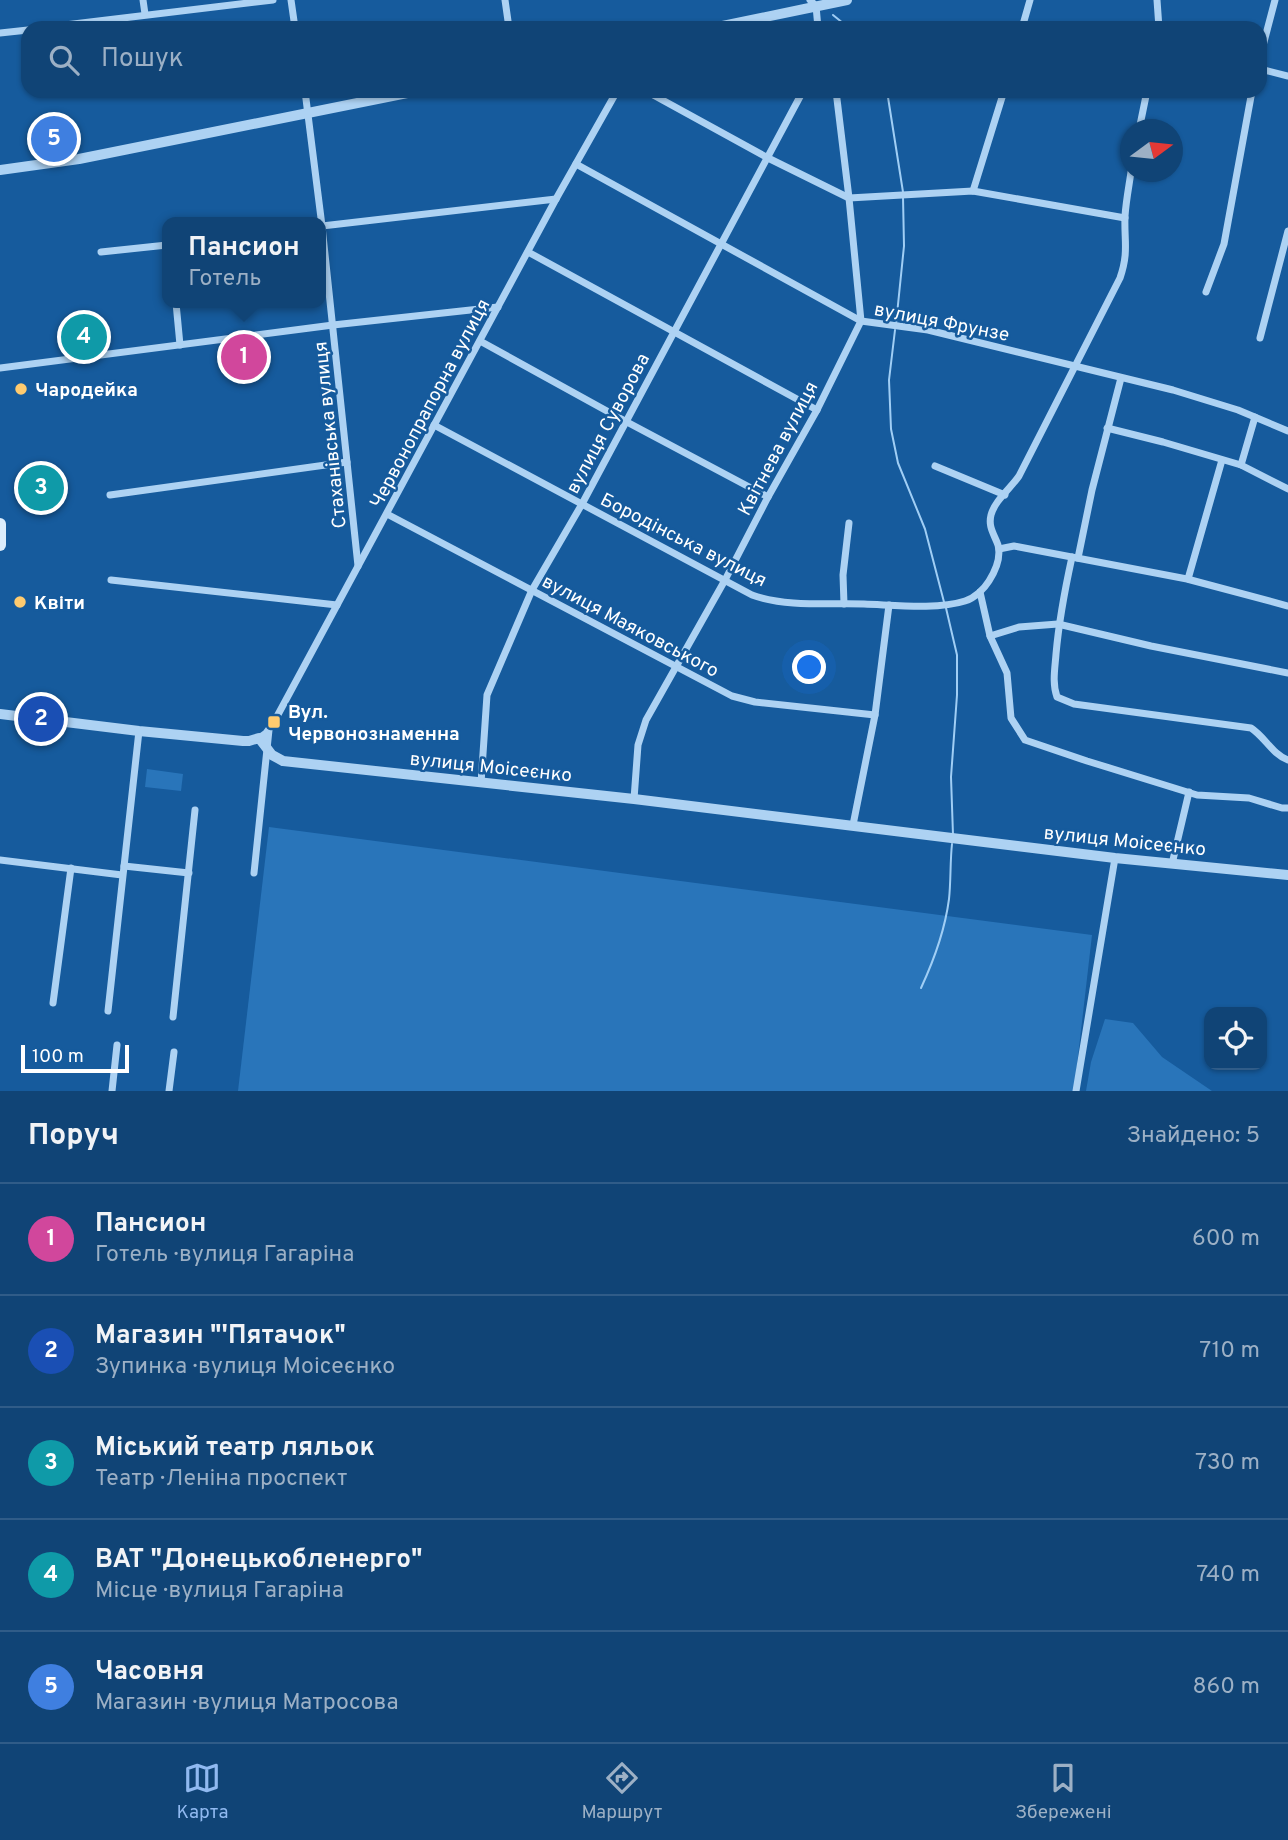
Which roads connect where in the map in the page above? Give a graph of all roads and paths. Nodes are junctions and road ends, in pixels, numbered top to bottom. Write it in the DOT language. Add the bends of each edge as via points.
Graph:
graph roads {
  1 [pos="143,0"];
  2 [pos="273,0"];
  3 [pos="291,0"];
  4 [pos="505,0"];
  5 [pos="847,0"];
  6 [pos="1030,0"];
  7 [pos="1157,0"];
  8 [pos="1275,0"];
  9 [pos="813,3"];
  10 [pos="145,14"];
  11 [pos="92,21"];
  12 [pos="294,21"];
  13 [pos="508,21"];
  14 [pos="741,21"];
  15 [pos="817,21"];
  16 [pos="1025,21"];
  17 [pos="1158,21"];
  18 [pos="1267,30"];
  19 [pos="21,31"];
  20 [pos="0,33"];
  21 [pos="1267,71"];
  22 [pos="1288,76"];
  23 [pos="306,98"];
  24 [pos="382,98"];
  25 [pos="613,98"];
  26 [pos="659,98"];
  27 [pos="799,98"];
  28 [pos="837,98"];
  29 [pos="1002,98"];
  30 [pos="1146,98"];
  31 [pos="1251,98"];
  32 [pos="308,113"];
  33 [pos="1141,119"];
  34 [pos="768,158"];
  35 [pos="576,164"];
  36 [pos="0,170"];
  37 [pos="1130,182"];
  38 [pos="973,191"];
  39 [pos="849,198"];
  40 [pos="556,199"];
  41 [pos="321,217"];
  42 [pos="1125,218"];
  43 [pos="326,226"];
  44 [pos="1288,231"];
  45 [pos="722,243"];
  46 [pos="162,246"];
  47 [pos="101,252"];
  48 [pos="528,252"];
  49 [pos="326,262"];
  50 [pos="1206,292"];
  51 [pos="498,307"];
  52 [pos="176,308"];
  53 [pos="861,321"];
  54 [pos="333,325"];
  55 [pos="673,331"];
  56 [pos="1260,338"];
  57 [pos="480,341"];
  58 [pos="180,345"];
  59 [pos="1074,367"];
  60 [pos="0,368"];
  61 [pos="1121,378"];
  62 [pos="817,410"];
  63 [pos="1255,417"];
  64 [pos="625,421"];
  65 [pos="434,425"];
  66 [pos="1107,428"];
  67 [pos="1288,431"];
  68 [pos="1222,460"];
  69 [pos="347,462"];
  70 [pos="1241,465"];
  71 [pos="935,466"];
  72 [pos="1288,489"];
  73 [pos="110,495"];
  74 [pos="1005,495"];
  75 [pos="768,497"];
  76 [pos="582,504"];
  77 [pos="387,514"];
  78 [pos="849,523"];
  79 [pos="0,524"];
  80 [pos="355,534"];
  81 [pos="372,541"];
  82 [pos="0,545"];
  83 [pos="999,549"];
  84 [pos="1075,557"];
  85 [pos="359,567"];
  86 [pos="1188,579"];
  87 [pos="111,580"];
  88 [pos="725,580"];
  89 [pos="532,590"];
  90 [pos="980,592"];
  91 [pos="844,604"];
  92 [pos="889,605"];
  93 [pos="337,606"];
  94 [pos="1288,606"];
  95 [pos="1058,624"];
  96 [pos="990,636"];
  97 [pos="675,667"];
  98 [pos="1288,673"];
  99 [pos="0,713"];
  100 [pos="875,715"];
  101 [pos="269,730"];
  102 [pos="139,731"];
  103 [pos="259,738"];
  104 [pos="267,748"];
  105 [pos="1288,760"];
  106 [pos="481,783"];
  107 [pos="1189,792"];
  108 [pos="634,799"];
  109 [pos="1288,808"];
  110 [pos="195,810"];
  111 [pos="853,825"];
  112 [pos="1115,858"];
  113 [pos="0,860"];
  114 [pos="1172,863"];
  115 [pos="71,868"];
  116 [pos="123,870"];
  117 [pos="189,873"];
  118 [pos="254,873"];
  119 [pos="1288,875"];
  120 [pos="52,1003"];
  121 [pos="108,1011"];
  122 [pos="173,1017"];
  123 [pos="117,1045"];
  124 [pos="174,1052"];
  125 [pos="113,1091"];
  126 [pos="169,1091"];
  127 [pos="1076,1091"];
  1 -- 10 [label="street"];
  2 -- 10 [label="street"];
  3 -- 12 [label="street"];
  4 -- 13 [label="street"];
  5 -- 9 [label="street"];
  6 -- 16 [label="street"];
  7 -- 17 [label="street"];
  8 -- 18 [label="street"];
  9 -- 14 [label="street"];
  9 -- 15 [label="street"];
  10 -- 11 [label="street"];
  19 -- 20 [label="street"];
  21 -- 22 [label="street"];
  23 -- 32 [label="street, Стаханівська вулиця"];
  24 -- 32 [label="street"];
  25 -- 35 [label="street, Червонопрапорна вулиця"];
  26 -- 34 [label="street"];
  27 -- 34 [label="street, вулиця Суворова"];
  28 -- 39 [label="street"];
  29 -- 38 [label="street"];
  30 -- 33 [label="street"];
  31 -- 50 [label="street" via="1224,244"];
  32 -- 36 [label="street" via="79,159"];
  32 -- 41 [label="street, Стаханівська вулиця"];
  34 -- 39 [label="street"];
  34 -- 45 [label="street, вулиця Суворова"];
  35 -- 40 [label="street, Червонопрапорна вулиця"];
  35 -- 45 [label="street, вулиця Фрунзе"];
  37 -- 42 [label="street"];
  38 -- 39 [label="street"];
  38 -- 42 [label="street"];
  39 -- 53 [label="street"];
  40 -- 43 [label="street"];
  40 -- 48 [label="street, Червонопрапорна вулиця"];
  42 -- 59 [label="street" via="1127,247 1120,278"];
  44 -- 56 [label="street"];
  45 -- 53 [label="street, вулиця Фрунзе"];
  45 -- 55 [label="street, вулиця Суворова"];
  46 -- 47 [label="street"];
  48 -- 51 [label="street, Червонопрапорна вулиця"];
  48 -- 55 [label="street"];
  49 -- 54 [label="street, Стаханівська вулиця"];
  51 -- 54 [label="street"];
  51 -- 57 [label="street, Червонопрапорна вулиця"];
  52 -- 58 [label="street"];
  53 -- 59 [label="street, вулиця Фрунзе" via="928,330"];
  53 -- 62 [label="street, Квітнева вулиця"];
  54 -- 58 [label="street"];
  54 -- 69 [label="street, Стаханівська вулиця"];
  55 -- 62 [label="street"];
  55 -- 64 [label="street, вулиця Суворова"];
  57 -- 64 [label="street"];
  57 -- 65 [label="street, Червонопрапорна вулиця"];
  58 -- 60 [label="street"];
  59 -- 61 [label="street, вулиця Фрунзе"];
  59 -- 74 [label="street"];
  61 -- 63 [label="street, вулиця Фрунзе"];
  61 -- 66 [label="street"];
  62 -- 75 [label="street, Квітнева вулиця"];
  63 -- 67 [label="street, вулиця Фрунзе"];
  63 -- 70 [label="street"];
  64 -- 75 [label="street"];
  64 -- 76 [label="street, вулиця Суворова"];
  65 -- 76 [label="street, Бородінська вулиця"];
  65 -- 77 [label="street, Червонопрапорна вулиця"];
  66 -- 68 [label="street"];
  66 -- 84 [label="street"];
  68 -- 70 [label="street"];
  68 -- 86 [label="street"];
  69 -- 73 [label="street"];
  69 -- 80 [label="street, Стаханівська вулиця"];
  70 -- 72 [label="street"];
  71 -- 74 [label="street"];
  74 -- 83 [label="street" via="990,524"];
  75 -- 88 [label="street, Квітнева вулиця"];
  76 -- 88 [label="street, Бородінська вулиця"];
  76 -- 89 [label="street, вулиця Суворова"];
  77 -- 81 [label="street, Червонопрапорна вулиця"];
  77 -- 89 [label="street, вулиця Маяковського"];
  78 -- 91 [label="street"];
  79 -- 82 [label="main road"];
  80 -- 81 [label="street" via="363,544"];
  80 -- 85 [label="street, Стаханівська вулиця"];
  81 -- 85 [label="street, Червонопрапорна вулиця"];
  83 -- 84 [label="street" via="1014,546"];
  83 -- 90 [label="street" via="995,570"];
  84 -- 86 [label="street"];
  84 -- 95 [label="street"];
  85 -- 93 [label="street, Червонопрапорна вулиця"];
  86 -- 94 [label="street"];
  87 -- 93 [label="street"];
  88 -- 91 [label="street, Бородінська вулиця" via="761,598"];
  88 -- 97 [label="street, Квітнева вулиця"];
  89 -- 97 [label="street, вулиця Маяковського"];
  89 -- 106 [label="street, вулиця Суворова" via="487,695"];
  90 -- 92 [label="street, Бородінська вулиця" via="954,604"];
  90 -- 96 [label="street"];
  91 -- 92 [label="street, Бородінська вулиця"];
  92 -- 100 [label="street"];
  93 -- 101 [label="street, Червонопрапорна вулиця"];
  95 -- 96 [label="street" via="1019,627"];
  95 -- 98 [label="street"];
  95 -- 105 [label="street" via="1054,677 1058,697 1074,704 1251,728"];
  96 -- 107 [label="street" via="1007,673 1011,718 1025,740"];
  97 -- 100 [label="street, вулиця Маяковського" via="744,700"];
  97 -- 108 [label="street, Квітнева вулиця" via="641,732"];
  99 -- 102 [label="street"];
  100 -- 111 [label="street"];
  101 -- 103 [label="street, Червонопрапорна вулиця"];
  101 -- 104 [label="street, Червонопрапорна вулиця"];
  102 -- 103 [label="street" via="243,741"];
  102 -- 116 [label="street"];
  103 -- 104 [label="street, вулиця Моісеєнко"];
  104 -- 106 [label="street, вулиця Моісеєнко" via="283,761"];
  104 -- 118 [label="street, Червонопрапорна вулиця"];
  106 -- 108 [label="street, вулиця Моісеєнко"];
  107 -- 109 [label="street"];
  107 -- 114 [label="street"];
  108 -- 111 [label="street, вулиця Моісеєнко"];
  110 -- 117 [label="street"];
  111 -- 112 [label="street, вулиця Моісеєнко"];
  112 -- 114 [label="street, вулиця Моісеєнко"];
  112 -- 127 [label="street"];
  113 -- 115 [label="street"];
  114 -- 119 [label="street, вулиця Моісеєнко"];
  115 -- 116 [label="street"];
  115 -- 120 [label="street"];
  116 -- 117 [label="street"];
  116 -- 121 [label="street"];
  117 -- 122 [label="street"];
  123 -- 125 [label="street"];
  124 -- 126 [label="street"];
}
